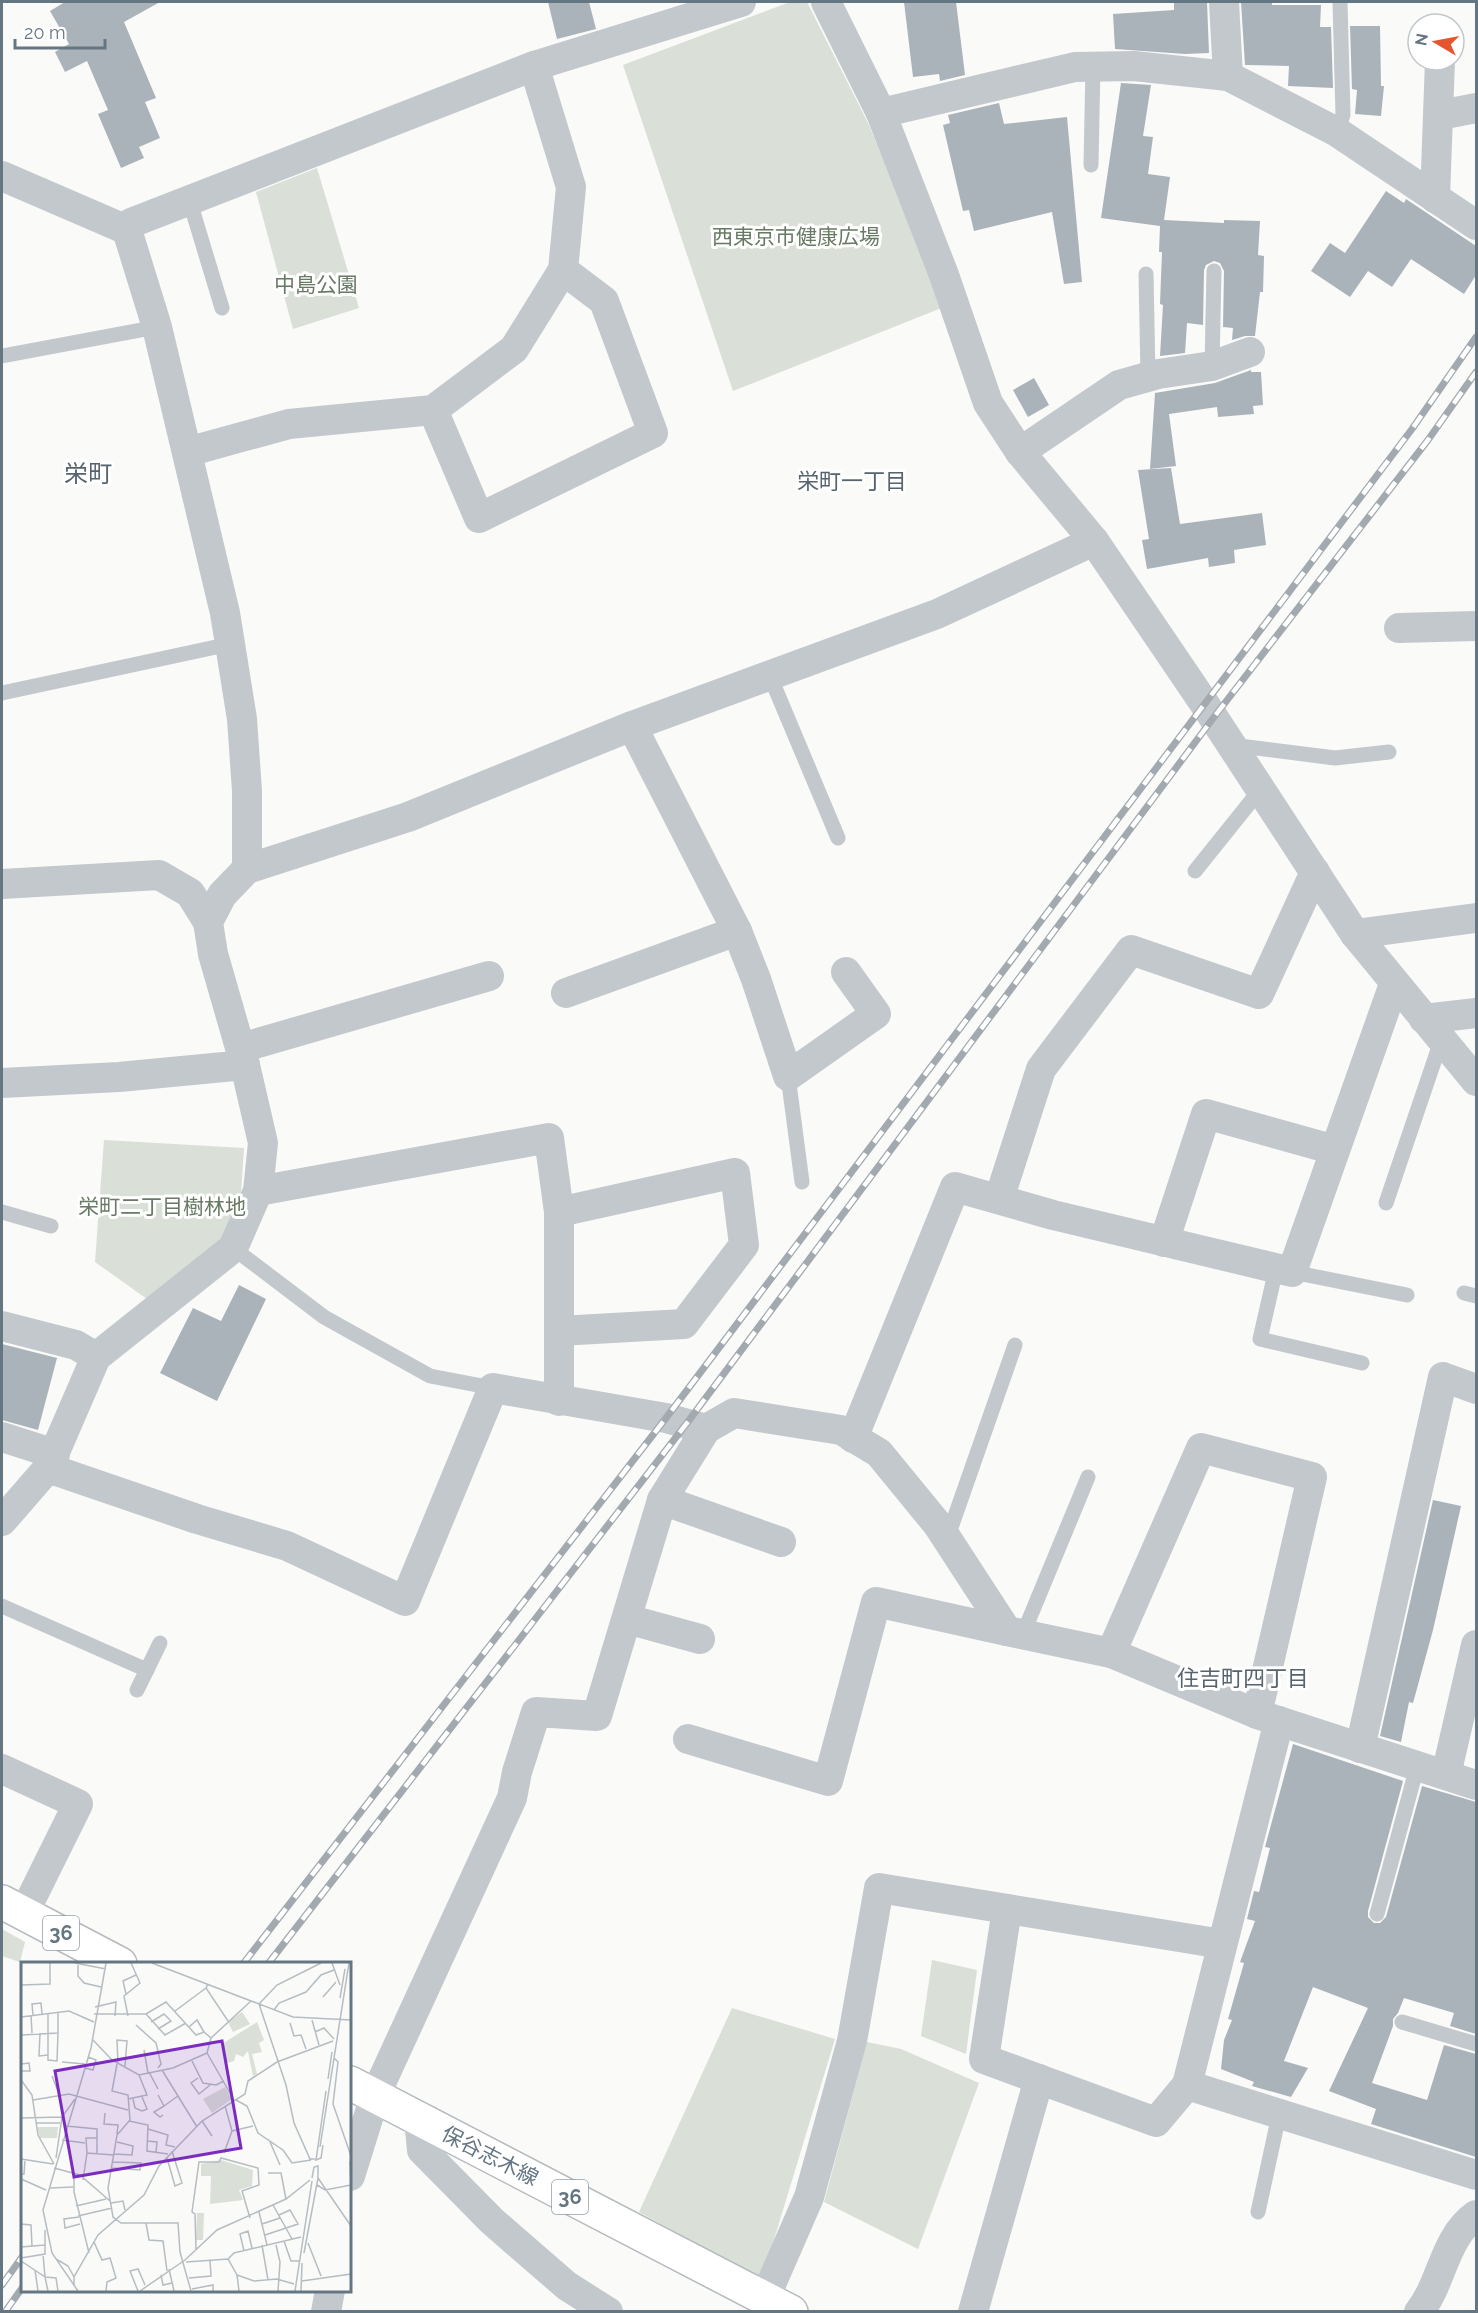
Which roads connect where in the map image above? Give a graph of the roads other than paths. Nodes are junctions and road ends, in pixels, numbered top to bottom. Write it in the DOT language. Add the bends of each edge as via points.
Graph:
graph roads {
  1 [pos="741,2"];
  2 [pos="826,2"];
  3 [pos="1224,2"];
  4 [pos="1340,2"];
  5 [pos="534,66"];
  6 [pos="1093,66"];
  7 [pos="1440,72"];
  8 [pos="1228,76"];
  9 [pos="1476,108"];
  10 [pos="881,113"];
  11 [pos="1440,115"];
  12 [pos="1337,132"];
  13 [pos="1091,165"];
  14 [pos="2,176"];
  15 [pos="1435,198"];
  16 [pos="190,202"];
  17 [pos="1476,225"];
  18 [pos="127,230"];
  19 [pos="563,270"];
  20 [pos="1214,271"];
  21 [pos="1146,274"];
  22 [pos="222,308"];
  23 [pos="157,327"];
  24 [pos="1250,352"];
  25 [pos="2,356"];
  26 [pos="1212,366"];
  27 [pos="1148,376"];
  28 [pos="433,410"];
  29 [pos="187,452"];
  30 [pos="1020,453"];
  31 [pos="1094,541"];
  32 [pos="1476,626"];
  33 [pos="1399,628"];
  34 [pos="231,644"];
  35 [pos="770,676"];
  36 [pos="2,693"];
  37 [pos="632,726"];
  38 [pos="1232,745"];
  39 [pos="1389,752"];
  40 [pos="1260,790"];
  41 [pos="838,838"];
  42 [pos="247,869"];
  43 [pos="1195,871"];
  44 [pos="1315,872"];
  45 [pos="2,884"];
  46 [pos="1476,918"];
  47 [pos="208,922"];
  48 [pos="736,930"];
  49 [pos="1355,934"];
  50 [pos="846,972"];
  51 [pos="489,976"];
  52 [pos="1394,984"];
  53 [pos="566,993"];
  54 [pos="1476,1014"];
  55 [pos="1433,1030"];
  56 [pos="243,1056"];
  57 [pos="788,1076"];
  58 [pos="1476,1081"];
  59 [pos="2,1083"];
  60 [pos="1335,1150"];
  61 [pos="802,1182"];
  62 [pos="258,1191"];
  63 [pos="999,1199"];
  64 [pos="1386,1203"];
  65 [pos="2,1212"];
  66 [pos="559,1212"];
  67 [pos="51,1226"];
  68 [pos="1164,1242"];
  69 [pos="233,1248"];
  70 [pos="1284,1270"];
  71 [pos="1407,1295"];
  72 [pos="2,1326"];
  73 [pos="559,1330"];
  74 [pos="1015,1345"];
  75 [pos="96,1357"];
  76 [pos="1362,1363"];
  77 [pos="493,1388"];
  78 [pos="1476,1389"];
  79 [pos="559,1401"];
  80 [pos="706,1429"];
  81 [pos="2,1437"];
  82 [pos="853,1438"];
  83 [pos="52,1461"];
  84 [pos="1089,1477"];
  85 [pos="662,1500"];
  86 [pos="2,1521"];
  87 [pos="947,1539"];
  88 [pos="781,1542"];
  89 [pos="2,1606"];
  90 [pos="627,1619"];
  91 [pos="1015,1633"];
  92 [pos="700,1639"];
  93 [pos="160,1643"];
  94 [pos="1476,1645"];
  95 [pos="1111,1653"];
  96 [pos="147,1670"];
  97 [pos="137,1690"];
  98 [pos="1268,1718"];
  99 [pos="688,1739"];
  100 [pos="1360,1748"];
  101 [pos="1417,1767"];
  102 [pos="2,1770"];
  103 [pos="1446,1775"];
  104 [pos="1476,1785"];
  105 [pos="13,1908"];
  106 [pos="1007,1909"];
  107 [pos="1377,1914"];
  108 [pos="1222,1944"];
  109 [pos="116,1962"];
  110 [pos="1402,2022"];
  111 [pos="1476,2044"];
  112 [pos="1039,2079"];
  113 [pos="1187,2085"];
  114 [pos="362,2090"];
  115 [pos="1279,2115"];
  116 [pos="419,2118"];
  117 [pos="351,2169"];
  118 [pos="1476,2175"];
  119 [pos="1258,2212"];
  120 [pos="1476,2215"];
  121 [pos="330,2292"];
  122 [pos="778,2305"];
  123 [pos="1426,2310"];
  124 [pos="326,2312"];
  125 [pos="608,2312"];
  126 [pos="973,2312"];
  1 -- 5 [label="street"];
  2 -- 10 [label="street"];
  3 -- 8 [label="street"];
  4 -- 12 [label="lane" via="1343,115"];
  5 -- 16 [label="street"];
  5 -- 19 [label="street" via="571,187"];
  6 -- 8 [label="street" via="1134,66"];
  6 -- 10 [label="street" via="1075,66"];
  6 -- 13 [label="lane"];
  7 -- 11 [label="street"];
  8 -- 12 [label="street"];
  9 -- 11 [label="street"];
  10 -- 30 [label="street" via="944,275 988,403"];
  11 -- 15 [label="street"];
  12 -- 15 [label="street"];
  14 -- 18 [label="street"];
  15 -- 17 [label="street"];
  16 -- 18 [label="street" via="131,223"];
  16 -- 22 [label="lane"];
  18 -- 23 [label="street"];
  19 -- 28 [label="street" via="514,349"];
  19 -- 28 [label="street" via="604,301 653,433 479,518"];
  20 -- 26 [label="lane"];
  21 -- 27 [label="lane"];
  23 -- 25 [label="lane"];
  23 -- 29 [label="street"];
  24 -- 26 [label="street"];
  26 -- 27 [label="street"];
  27 -- 30 [label="street" via="1119,385"];
  28 -- 29 [label="street" via="289,424"];
  29 -- 34 [label="street"];
  30 -- 31 [label="street"];
  31 -- 35 [label="street" via="937,614"];
  31 -- 38 [label="street"];
  32 -- 33 [label="street"];
  34 -- 36 [label="lane"];
  34 -- 42 [label="street" via="242,719"];
  35 -- 37 [label="street"];
  35 -- 41 [label="lane"];
  37 -- 42 [label="street" via="408,817"];
  37 -- 48 [label="street"];
  38 -- 39 [label="lane" via="1335,758"];
  38 -- 40 [label="street"];
  40 -- 43 [label="lane"];
  40 -- 44 [label="street"];
  42 -- 47 [label="street" via="222,895"];
  44 -- 49 [label="street"];
  44 -- 63 [label="street" via="1259,994 1131,950 1041,1069"];
  45 -- 47 [label="street" via="159,875 190,893"];
  46 -- 49 [label="street"];
  47 -- 56 [label="street" via="213,954"];
  48 -- 53 [label="street"];
  48 -- 57 [label="street"];
  49 -- 52 [label="street"];
  50 -- 57 [label="street" via="876,1014"];
  51 -- 56 [label="street"];
  52 -- 55 [label="street"];
  52 -- 60 [label="street"];
  54 -- 55 [label="street"];
  55 -- 58 [label="street"];
  55 -- 64 [label="lane"];
  56 -- 59 [label="street" via="119,1077"];
  56 -- 62 [label="street" via="264,1143"];
  57 -- 61 [label="lane"];
  60 -- 68 [label="street" via="1206,1114"];
  60 -- 70 [label="street"];
  62 -- 66 [label="street" via="549,1138"];
  62 -- 69 [label="street"];
  63 -- 68 [label="street"];
  63 -- 82 [label="street" via="955,1187"];
  65 -- 67 [label="lane"];
  66 -- 73 [label="street"];
  66 -- 73 [label="street" via="735,1173 744,1245 684,1324"];
  68 -- 70 [label="street"];
  69 -- 75 [label="street"];
  69 -- 77 [label="lane" via="324,1317 430,1376"];
  70 -- 71 [label="lane"];
  70 -- 76 [label="lane" via="1260,1340"];
  72 -- 75 [label="street" via="76,1345"];
  73 -- 79 [label="street"];
  74 -- 87 [label="lane"];
  75 -- 83 [label="street"];
  77 -- 79 [label="street"];
  77 -- 83 [label="street" via="405,1601 287,1546 197,1519"];
  78 -- 100 [label="street" via="1443,1377"];
  79 -- 80 [label="street" via="666,1418"];
  80 -- 82 [label="street" via="734,1413 840,1430"];
  80 -- 85 [label="street"];
  81 -- 83 [label="street"];
  82 -- 87 [label="street" via="879,1453"];
  83 -- 86 [label="street"];
  84 -- 91 [label="lane"];
  85 -- 88 [label="street"];
  85 -- 90 [label="street"];
  87 -- 91 [label="street"];
  89 -- 96 [label="lane"];
  90 -- 92 [label="street"];
  90 -- 114 [label="street" via="597,1716 536,1712 512,1798"];
  91 -- 95 [label="street"];
  91 -- 99 [label="street" via="876,1602 828,1781"];
  93 -- 96 [label="lane"];
  94 -- 103 [label="street"];
  95 -- 98 [label="street"];
  95 -- 98 [label="street" via="1201,1448 1312,1477"];
  96 -- 97 [label="lane"];
  98 -- 100 [label="street"];
  98 -- 108 [label="street"];
  100 -- 101 [label="street"];
  101 -- 103 [label="street"];
  101 -- 107 [label="lane"];
  102 -- 105 [label="street" via="78,1804"];
  103 -- 104 [label="street"];
  105 -- 109 [label="main road, 36"];
  106 -- 108 [label="street"];
  106 -- 112 [label="street" via="984,2059"];
  106 -- 122 [label="street" via="879,1888 852,2042"];
  108 -- 113 [label="street"];
  110 -- 111 [label="lane"];
  112 -- 113 [label="street" via="1156,2122"];
  112 -- 126 [label="street"];
  113 -- 115 [label="street"];
  114 -- 116 [label="main road, 保谷志木線 / 36"];
  114 -- 117 [label="street"];
  115 -- 118 [label="street"];
  115 -- 119 [label="lane"];
  116 -- 122 [label="main road, 保谷志木線 / 36"];
  116 -- 125 [label="street" via="422,2150 492,2220 567,2286"];
  120 -- 123 [label="street" via="1452,2241"];
  121 -- 124 [label="street"];
}
